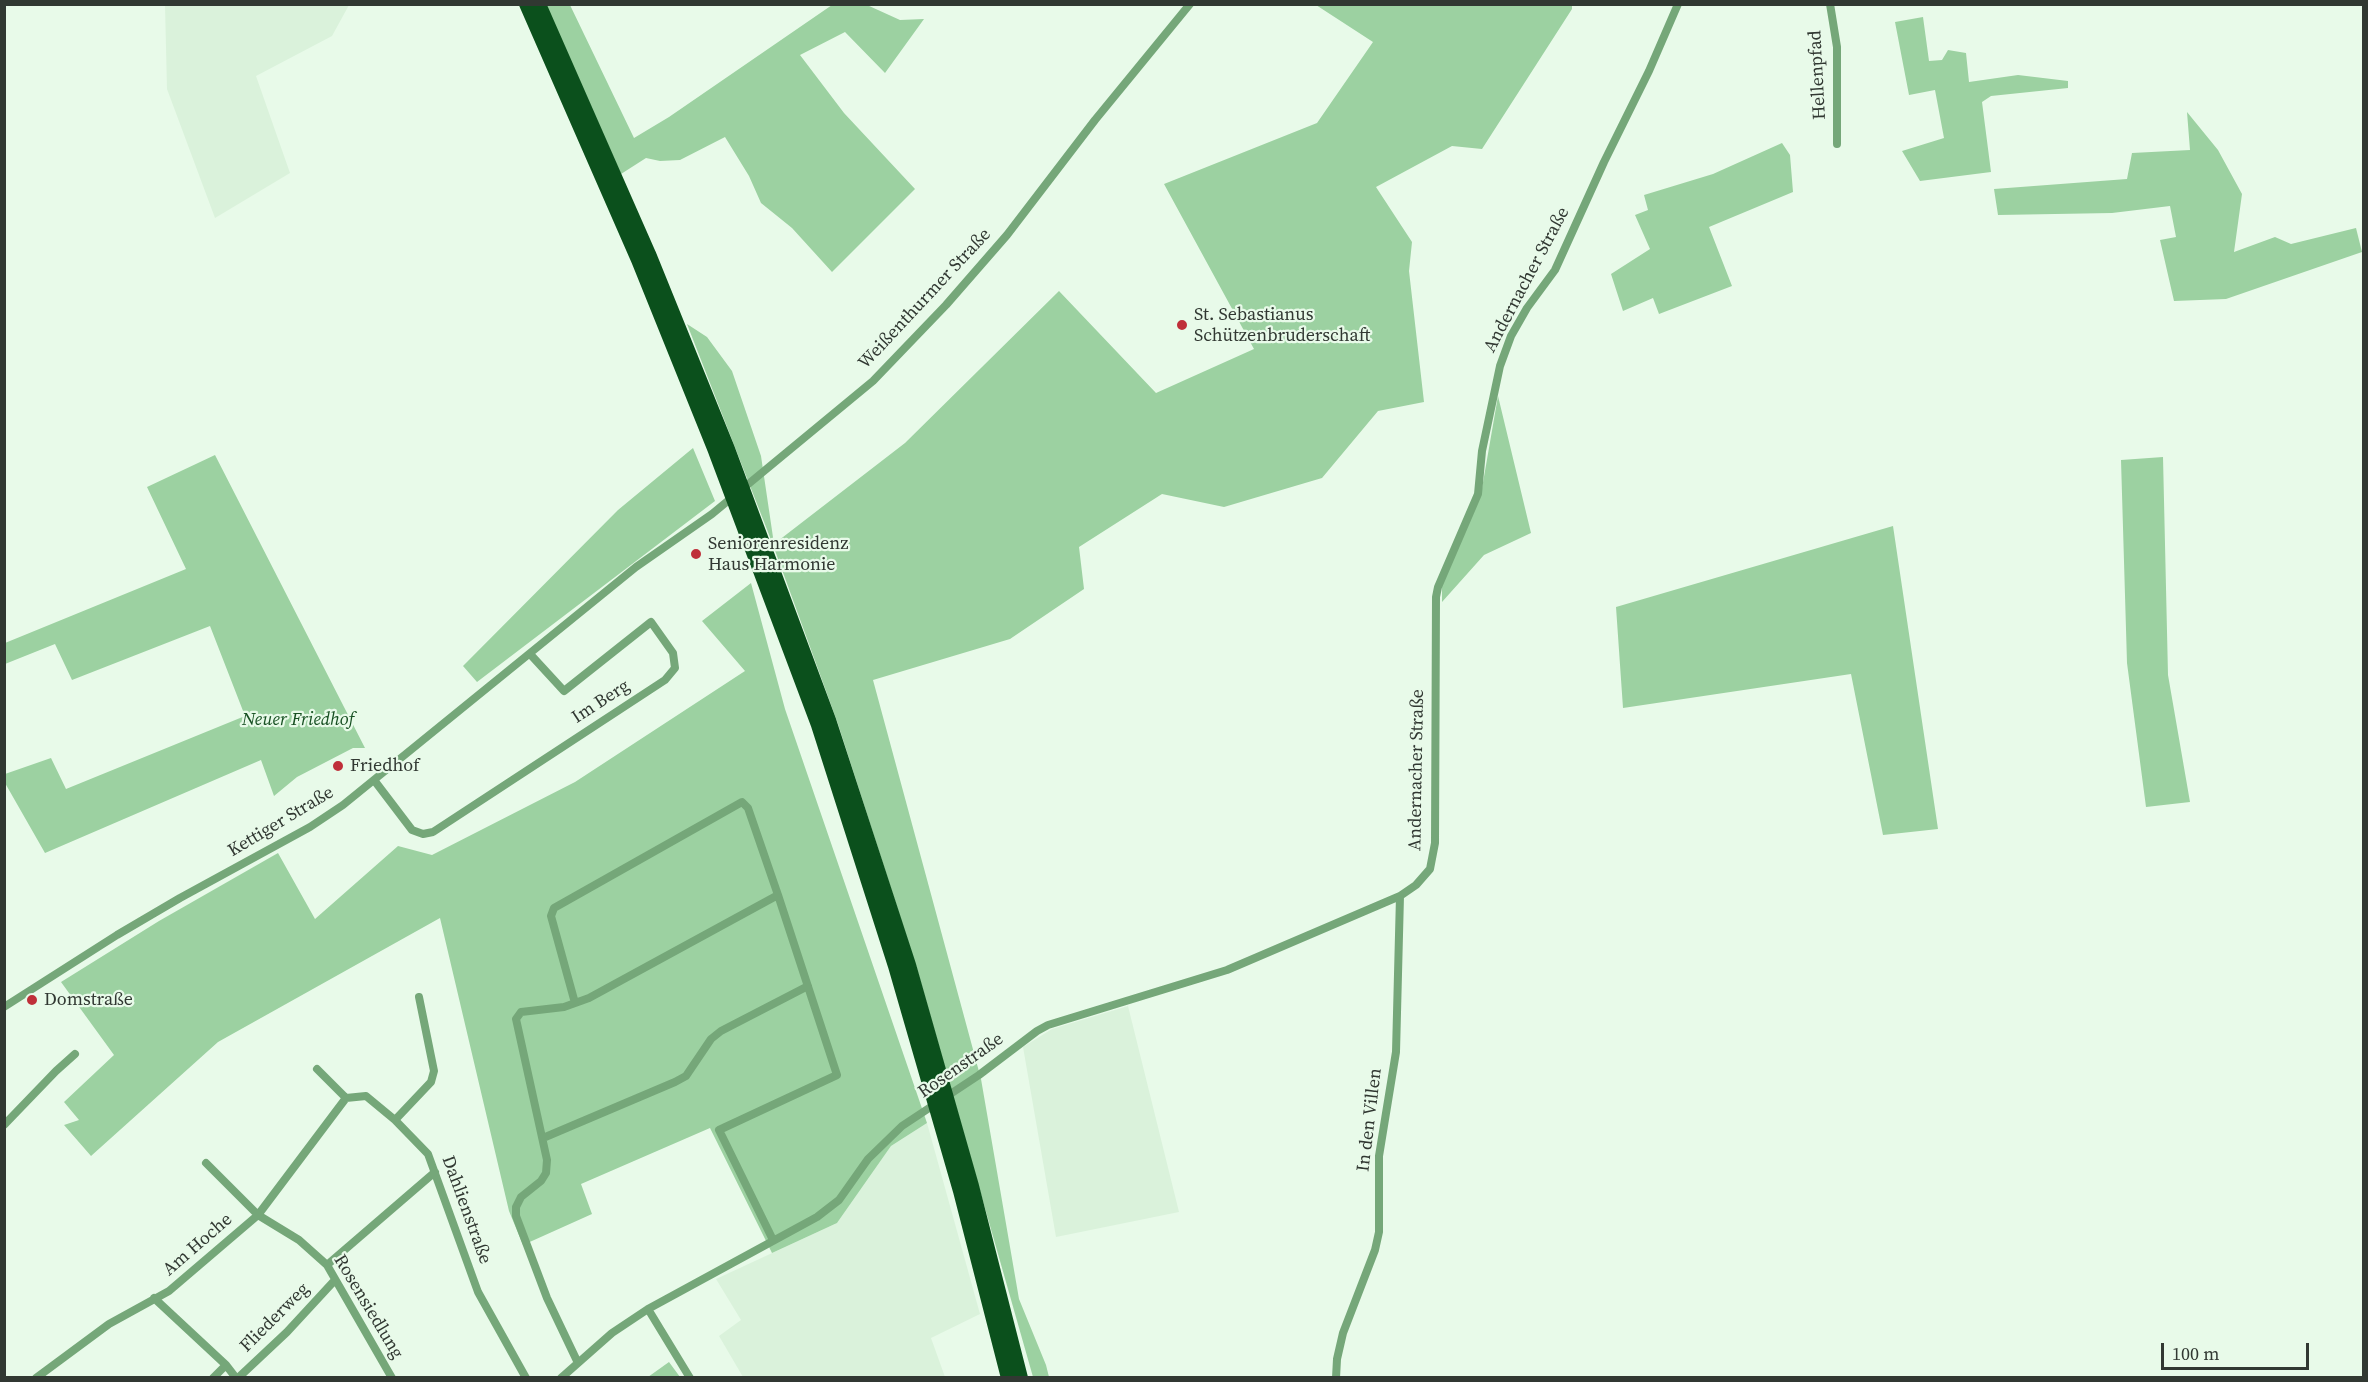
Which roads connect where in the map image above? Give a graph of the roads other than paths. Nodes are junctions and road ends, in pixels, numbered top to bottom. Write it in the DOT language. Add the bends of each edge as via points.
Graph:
graph roads {
  1 [pos="526,4"];
  2 [pos="539,4"];
  3 [pos="1190,4"];
  4 [pos="1678,4"];
  5 [pos="1830,4"];
  6 [pos="1837,144"];
  7 [pos="636,567"];
  8 [pos="795,642"];
  9 [pos="530,654"];
  10 [pos="374,780"];
  11 [pos="1431,869"];
  12 [pos="778,895"];
  13 [pos="1400,896"];
  14 [pos="808,986"];
  15 [pos="419,997"];
  16 [pos="575,1003"];
  17 [pos="4,1007"];
  18 [pos="75,1054"];
  19 [pos="317,1069"];
  20 [pos="346,1098"];
  21 [pos="395,1120"];
  22 [pos="4,1125"];
  23 [pos="543,1138"];
  24 [pos="206,1163"];
  25 [pos="435,1172"];
  26 [pos="258,1215"];
  27 [pos="772,1240"];
  28 [pos="327,1265"];
  29 [pos="335,1280"];
  30 [pos="154,1298"];
  31 [pos="648,1309"];
  32 [pos="578,1363"];
  33 [pos="226,1365"];
  34 [pos="36,1377"];
  35 [pos="213,1377"];
  36 [pos="237,1377"];
  37 [pos="392,1377"];
  38 [pos="526,1377"];
  39 [pos="561,1377"];
  40 [pos="690,1377"];
  41 [pos="1008,1377"];
  42 [pos="1021,1377"];
  43 [pos="1336,1377"];
  1 -- 8 [label="highway" via="638,260"];
  2 -- 8 [label="highway" via="728,449"];
  3 -- 7 [label="street, Weißenthurmer Straße" via="1007,235 873,381 712,514"];
  4 -- 11 [label="street, Andernacher Straße" via="1555,270 1527,308 1500,366 1482,451 1478,494 1436,597 1435,843"];
  5 -- 6 [label="street, Hellenpfad" via="1837,47"];
  7 -- 9 [label="street, Kettiger Straße"];
  8 -- 41 [label="highway" via="895,966 960,1191"];
  8 -- 42 [label="highway" via="870,841 909,965 972,1185"];
  9 -- 10 [label="street, Kettiger Straße"];
  9 -- 10 [label="street, Im Berg" via="564,691 651,622 674,653 675,668 664,680 433,832 412,830"];
  10 -- 17 [label="street, Kettiger Straße" via="310,827 171,903"];
  11 -- 13 [label="street, Rosenstraße"];
  12 -- 14 [label="street"];
  12 -- 16 [label="street"];
  12 -- 16 [label="street" via="748,808 742,802 554,908 551,916"];
  13 -- 27 [label="street, Rosenstraße" via="1227,970 1048,1025 902,1126 868,1159 839,1200 817,1217"];
  13 -- 43 [label="street, In den Villen" via="1396,1052 1379,1156 1379,1232 1343,1334"];
  14 -- 23 [label="street" via="711,1039 681,1079"];
  14 -- 27 [label="street" via="837,1075 719,1130"];
  15 -- 21 [label="street" via="434,1071 431,1082"];
  16 -- 23 [label="street" via="520,1012 516,1019"];
  18 -- 22 [label="street"];
  19 -- 20 [label="street"];
  20 -- 21 [label="street" via="366,1096"];
  20 -- 26 [label="street, Am Hoche"];
  21 -- 25 [label="street, Dahlienstraße" via="428,1154"];
  23 -- 32 [label="street" via="546,1173 521,1197 516,1216 547,1298"];
  24 -- 26 [label="street, Rosensiedlung"];
  25 -- 28 [label="street"];
  25 -- 38 [label="street, Dahlienstraße" via="478,1292"];
  26 -- 28 [label="street, Rosensiedlung" via="299,1240"];
  26 -- 30 [label="street, Am Hoche" via="169,1291"];
  27 -- 31 [label="street, Rosenstraße"];
  28 -- 29 [label="street, Rosensiedlung"];
  29 -- 36 [label="street, Fliederweg" via="287,1332"];
  29 -- 37 [label="street, Rosensiedlung"];
  30 -- 33 [label="street"];
  30 -- 34 [label="street, Am Hoche" via="109,1324"];
  31 -- 32 [label="street, Rosenstraße"];
  31 -- 40 [label="street"];
  32 -- 39 [label="street, Rosenstraße"];
  33 -- 35 [label="street"];
  33 -- 36 [label="street"];
}
